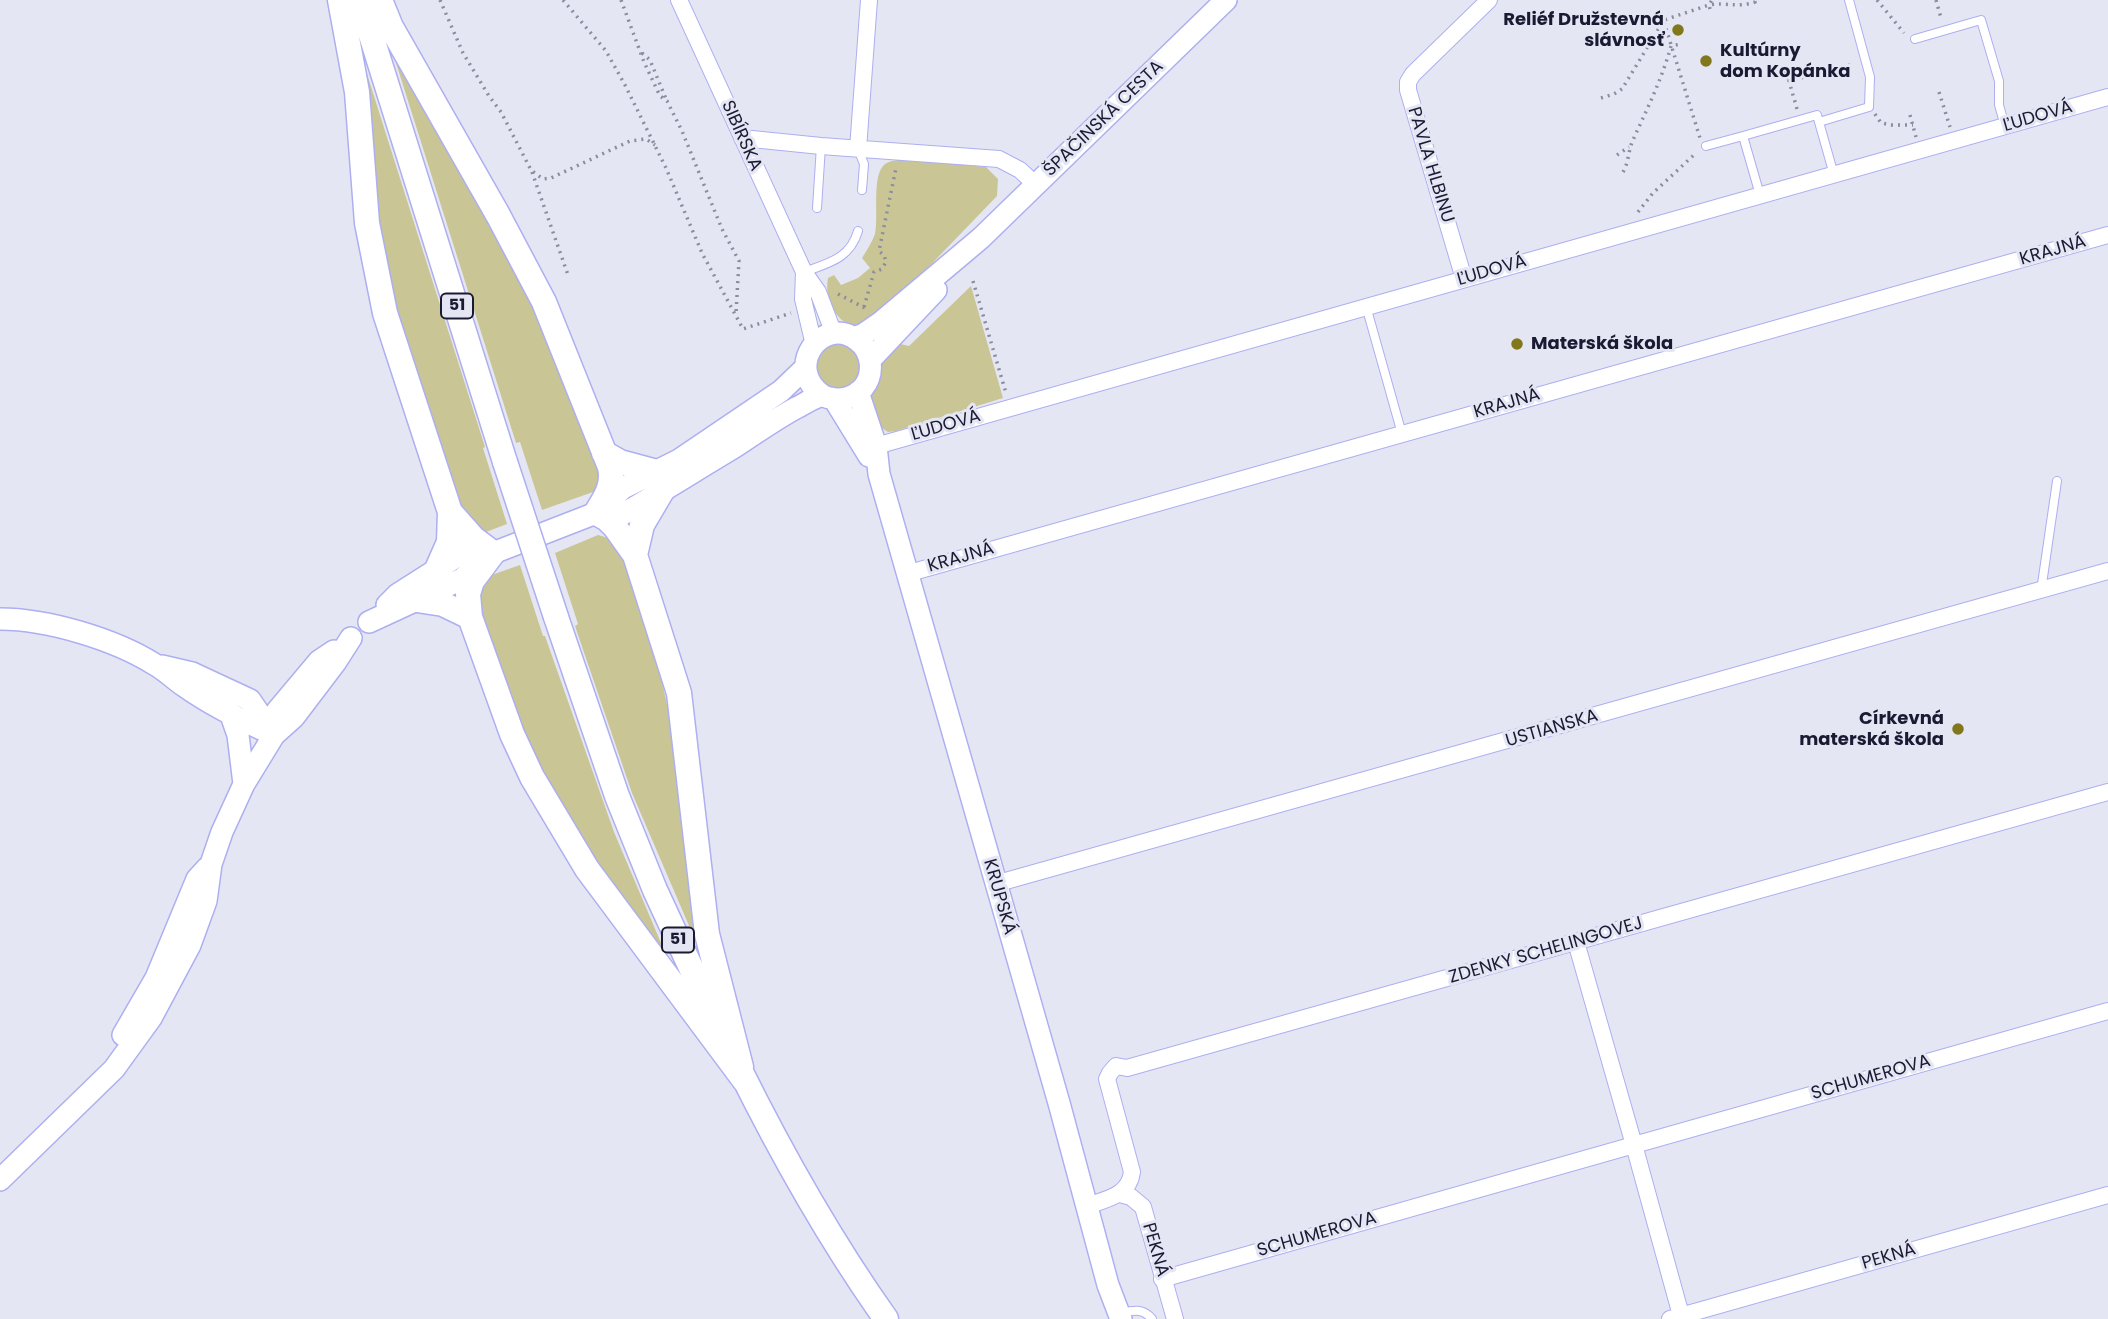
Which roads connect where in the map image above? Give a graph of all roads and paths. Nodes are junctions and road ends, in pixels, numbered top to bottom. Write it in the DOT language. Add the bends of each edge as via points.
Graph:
graph roads {
  1 [pos="341,0"];
  2 [pos="360,0"];
  3 [pos="380,0"];
  4 [pos="440,0"];
  5 [pos="563,0"];
  6 [pos="621,0"];
  7 [pos="680,0"];
  8 [pos="869,0"];
  9 [pos="1226,0"];
  10 [pos="1489,0"];
  11 [pos="1712,0"];
  12 [pos="1754,0"];
  13 [pos="1849,0"];
  14 [pos="1877,0"];
  15 [pos="1936,0"];
  16 [pos="1710,7"];
  17 [pos="1664,20"];
  18 [pos="1944,31"];
  19 [pos="1915,39"];
  20 [pos="1681,44"];
  21 [pos="1671,46"];
  22 [pos="1850,65"];
  23 [pos="1785,71"];
  24 [pos="1789,80"];
  25 [pos="1940,92"];
  26 [pos="2108,97"];
  27 [pos="1601,98"];
  28 [pos="1869,107"];
  29 [pos="1801,119"];
  30 [pos="1819,122"];
  31 [pos="1913,125"];
  32 [pos="2005,126"];
  33 [pos="1743,136"];
  34 [pos="742,138"];
  35 [pos="1953,141"];
  36 [pos="1632,142"];
  37 [pos="656,146"];
  38 [pos="821,146"];
  39 [pos="1706,146"];
  40 [pos="858,149"];
  41 [pos="1617,155"];
  42 [pos="898,161"];
  43 [pos="531,170"];
  44 [pos="1623,172"];
  45 [pos="1834,175"];
  46 [pos="1036,185"];
  47 [pos="862,190"];
  48 [pos="1760,195"];
  49 [pos="817,208"];
  50 [pos="1636,215"];
  51 [pos="858,231"];
  52 [pos="2108,235"];
  53 [pos="981,238"];
  54 [pos="804,272"];
  55 [pos="568,275"];
  56 [pos="1464,279"];
  57 [pos="973,281"];
  58 [pos="827,289"];
  59 [pos="1366,306"];
  60 [pos="864,307"];
  61 [pos="805,309"];
  62 [pos="870,313"];
  63 [pos="736,315"];
  64 [pos="844,336"];
  65 [pos="814,345"];
  66 [pos="870,360"];
  67 [pos="805,368"];
  68 [pos="858,393"];
  69 [pos="828,397"];
  70 [pos="1007,397"];
  71 [pos="1402,434"];
  72 [pos="876,446"];
  73 [pos="604,453"];
  74 [pos="878,474"];
  75 [pos="2057,481"];
  76 [pos="659,482"];
  77 [pos="450,512"];
  78 [pos="596,513"];
  79 [pos="494,553"];
  80 [pos="635,555"];
  81 [pos="438,567"];
  82 [pos="2108,571"];
  83 [pos="906,573"];
  84 [pos="2041,591"];
  85 [pos="417,600"];
  86 [pos="470,617"];
  87 [pos="0,620"];
  88 [pos="369,622"];
  89 [pos="351,638"];
  90 [pos="154,664"];
  91 [pos="295,688"];
  92 [pos="250,700"];
  93 [pos="231,715"];
  94 [pos="274,735"];
  95 [pos="244,784"];
  96 [pos="2108,792"];
  97 [pos="995,884"];
  98 [pos="1576,942"];
  99 [pos="2108,1011"];
  100 [pos="745,1081"];
  101 [pos="1634,1145"];
  102 [pos="0,1180"];
  103 [pos="1120,1194"];
  104 [pos="2108,1195"];
  105 [pos="1087,1206"];
  106 [pos="1163,1279"];
  107 [pos="1120,1316"];
  108 [pos="1678,1318"];
  109 [pos="886,1319"];
  110 [pos="1152,1319"];
  111 [pos="1175,1319"];
  1 -- 77 [label="main road" via="357,92 367,223 385,313"];
  2 -- 100 [label="main road, 51, bridge" via="555,617 617,796"];
  3 -- 73 [label="main road" via="544,302"];
  4 -- 43 [label="path" via="463,53"];
  5 -- 37 [label="path" via="606,51"];
  6 -- 63 [label="path" via="739,261"];
  7 -- 34 [label="street, SIBÍRSKA"];
  8 -- 40 [label="street"];
  9 -- 46 [label="main road, ŠPAČINSKÁ CESTA"];
  10 -- 56 [label="street, PAVLA HLBINU" via="1408,82"];
  11 -- 16 [label="path"];
  12 -- 16 [label="path" via="1741,7"];
  13 -- 28 [label="lane" via="1870,77"];
  14 -- 19 [label="path" via="1908,37"];
  15 -- 18 [label="path"];
  16 -- 17 [label="path"];
  17 -- 21 [label="path"];
  17 -- 27 [label="path" via="1622,89"];
  18 -- 19 [label="lane"];
  18 -- 32 [label="lane" via="1981,20 1999,80"];
  20 -- 21 [label="path"];
  21 -- 36 [label="path"];
  21 -- 50 [label="path" via="1703,147"];
  22 -- 24 [label="path"];
  23 -- 24 [label="path"];
  24 -- 29 [label="path"];
  25 -- 35 [label="path"];
  26 -- 32 [label="street, ĽUDOVÁ"];
  28 -- 30 [label="lane"];
  28 -- 31 [label="path" via="1881,123"];
  29 -- 30 [label="lane" via="1817,115"];
  29 -- 33 [label="lane"];
  30 -- 45 [label="lane"];
  32 -- 35 [label="street, ĽUDOVÁ"];
  33 -- 39 [label="lane"];
  33 -- 48 [label="lane"];
  34 -- 38 [label="street"];
  34 -- 54 [label="street, SIBÍRSKA"];
  35 -- 45 [label="street, ĽUDOVÁ"];
  36 -- 41 [label="path"];
  36 -- 44 [label="path"];
  37 -- 43 [label="path" via="646,139 630,141 551,178 543,179"];
  37 -- 63 [label="path" via="702,253"];
  38 -- 40 [label="street"];
  38 -- 49 [label="lane"];
  40 -- 46 [label="street" via="999,159"];
  40 -- 47 [label="lane" via="864,164"];
  42 -- 60 [label="path" via="879,251 886,262 882,270 874,272"];
  43 -- 55 [label="path"];
  45 -- 48 [label="street, ĽUDOVÁ"];
  46 -- 53 [label="main road, ŠPAČINSKÁ CESTA"];
  48 -- 56 [label="street, ĽUDOVÁ"];
  51 -- 54 [label="lane" via="842,258"];
  52 -- 71 [label="street, KRAJNÁ"];
  53 -- 64 [label="main road, ŠPAČINSKÁ CESTA" via="880,323 864,334"];
  53 -- 66 [label="main road, ŠPAČINSKÁ CESTA"];
  54 -- 61 [label="street, SIBÍRSKA"];
  54 -- 64 [label="street, SIBÍRSKA"];
  56 -- 59 [label="street, ĽUDOVÁ"];
  57 -- 70 [label="path"];
  58 -- 60 [label="path"];
  59 -- 71 [label="lane"];
  59 -- 72 [label="street, ĽUDOVÁ"];
  60 -- 62 [label="path"];
  61 -- 63 [label="path" via="743,329"];
  61 -- 65 [label="street, SIBÍRSKA"];
  64 -- 65 [label="main road" via="823,338"];
  64 -- 66 [label="main road" via="864,347"];
  65 -- 67 [label="main road"];
  66 -- 68 [label="main road" via="869,378"];
  67 -- 69 [label="main road" via="809,382"];
  67 -- 76 [label="main road" via="781,391 679,460"];
  68 -- 69 [label="main road" via="847,398"];
  68 -- 72 [label="main road, KRUPSKÁ"];
  69 -- 74 [label="main road, KRUPSKÁ"];
  69 -- 76 [label="main road" via="792,410"];
  71 -- 83 [label="street, KRAJNÁ"];
  72 -- 74 [label="main road, KRUPSKÁ"];
  73 -- 76 [label="main road"];
  73 -- 78 [label="main road" via="612,478"];
  74 -- 83 [label="main road, KRUPSKÁ"];
  75 -- 84 [label="lane"];
  76 -- 78 [label="main road" via="624,514"];
  76 -- 80 [label="main road"];
  77 -- 79 [label="main road"];
  77 -- 81 [label="main road" via="449,542"];
  78 -- 79 [label="main road"];
  78 -- 80 [label="main road" via="615,527"];
  79 -- 81 [label="main road" via="476,549"];
  79 -- 85 [label="main road" via="462,579"];
  79 -- 86 [label="main road" via="472,581"];
  80 -- 100 [label="main road" via="679,693 707,934"];
  81 -- 88 [label="main road" via="398,594"];
  82 -- 84 [label="street, USTIANSKA"];
  83 -- 97 [label="main road, KRUPSKÁ"];
  84 -- 97 [label="street, USTIANSKA"];
  85 -- 86 [label="main road" via="443,604"];
  85 -- 88 [label="main road"];
  86 -- 100 [label="main road" via="512,734 553,815 587,869"];
  87 -- 90 [label="main road" via="82,634"];
  88 -- 89 [label="main road"];
  89 -- 91 [label="main road" via="319,661"];
  89 -- 94 [label="main road" via="294,716"];
  90 -- 92 [label="main road" via="192,673"];
  90 -- 93 [label="main road"];
  91 -- 92 [label="main road"];
  91 -- 94 [label="main road" via="277,711"];
  92 -- 94 [label="main road"];
  93 -- 94 [label="main road"];
  93 -- 95 [label="main road"];
  94 -- 95 [label="main road"];
  95 -- 102 [label="main road" via="211,864 206,901 190,945 151,1018 121,1060"];
  96 -- 98 [label="street, ZDENKY SCHELINGOVEJ"];
  97 -- 105 [label="main road, KRUPSKÁ"];
  98 -- 101 [label="street"];
  98 -- 103 [label="street, ZDENKY SCHELINGOVEJ" via="1127,1068 1116,1066 1107,1079 1132,1172"];
  99 -- 101 [label="street, SCHUMEROVA"];
  100 -- 109 [label="main road, 51" via="809,1198"];
  101 -- 106 [label="street, SCHUMEROVA"];
  101 -- 108 [label="street"];
  103 -- 105 [label="street"];
  103 -- 106 [label="street, PEKNÁ" via="1143,1207"];
  104 -- 108 [label="street, PEKNÁ"];
  105 -- 107 [label="main road, KRUPSKÁ"];
  106 -- 111 [label="street, PEKNÁ"];
  107 -- 110 [label="lane" via="1136,1310"];
}
